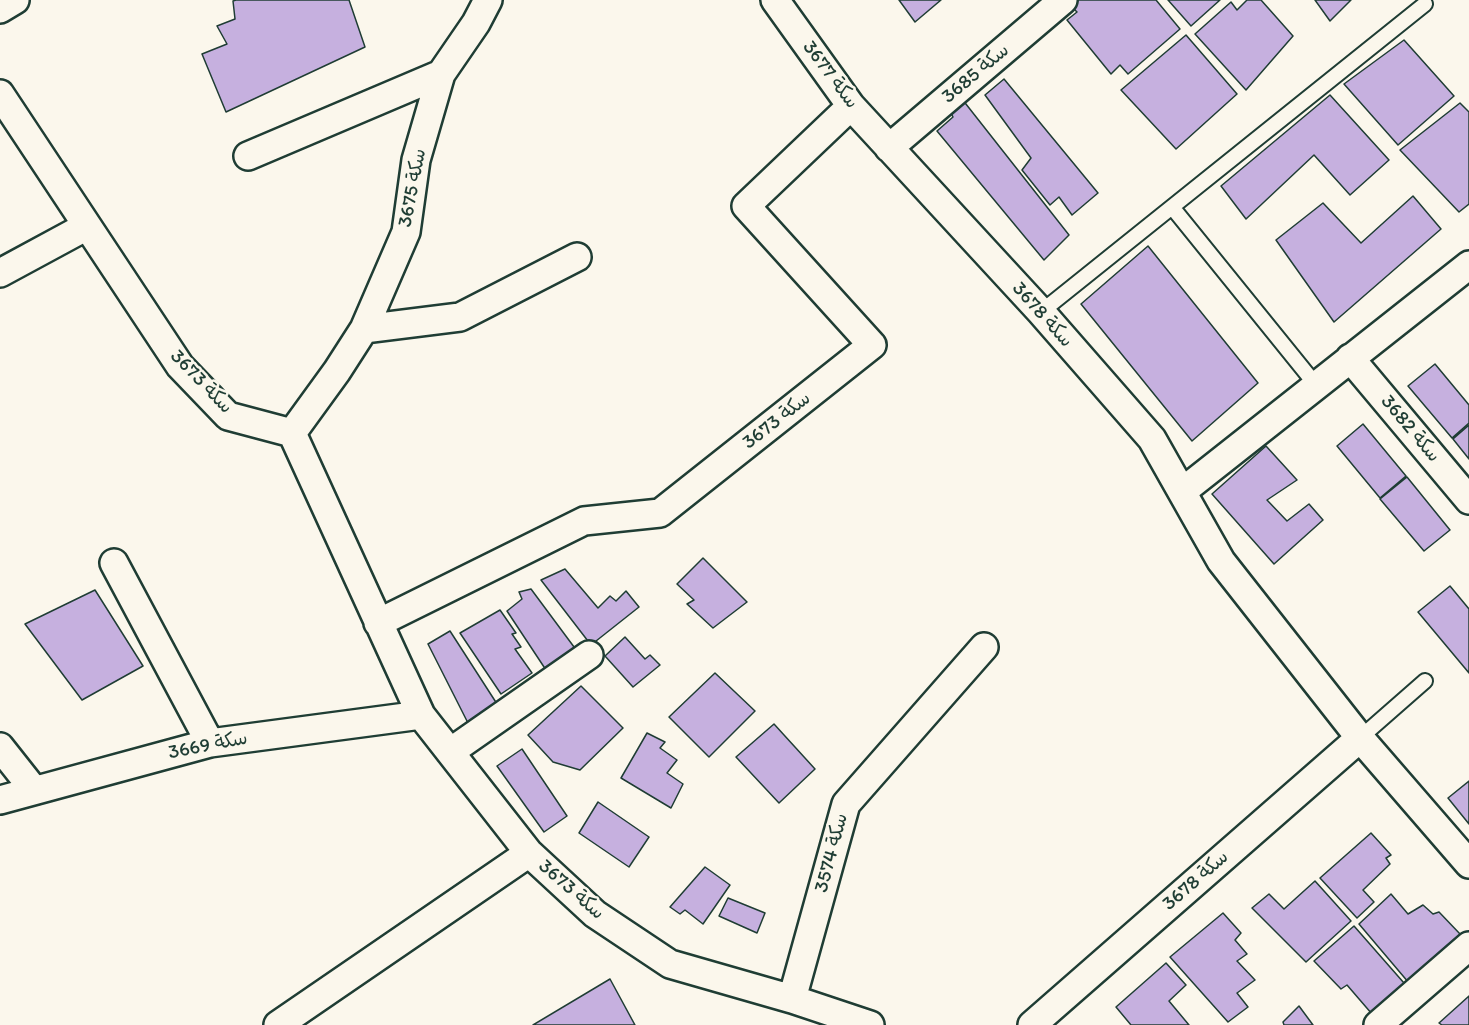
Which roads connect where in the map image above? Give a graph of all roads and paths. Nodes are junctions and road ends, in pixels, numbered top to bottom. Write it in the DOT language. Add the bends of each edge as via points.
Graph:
graph roads {
  1 [pos="15,0"];
  2 [pos="488,0"];
  3 [pos="775,0"];
  4 [pos="1063,0"];
  5 [pos="1425,4"];
  6 [pos="0,9"];
  7 [pos="441,74"];
  8 [pos="0,94"];
  9 [pos="851,106"];
  10 [pos="889,148"];
  11 [pos="248,156"];
  12 [pos="1172,207"];
  13 [pos="87,226"];
  14 [pos="577,257"];
  15 [pos="1469,265"];
  16 [pos="0,273"];
  17 [pos="1041,312"];
  18 [pos="364,329"];
  19 [pos="1350,358"];
  20 [pos="1316,385"];
  21 [pos="292,433"];
  22 [pos="1183,491"];
  23 [pos="1469,500"];
  24 [pos="114,563"];
  25 [pos="378,623"];
  26 [pos="984,647"];
  27 [pos="589,655"];
  28 [pos="1425,681"];
  29 [pos="421,715"];
  30 [pos="1360,738"];
  31 [pos="210,743"];
  32 [pos="0,747"];
  33 [pos="450,752"];
  34 [pos="34,790"];
  35 [pos="0,800"];
  36 [pos="529,854"];
  37 [pos="1469,864"];
  38 [pos="1469,945"];
  39 [pos="792,999"];
  40 [pos="278,1025"];
  41 [pos="870,1025"];
  42 [pos="1032,1025"];
  43 [pos="1378,1025"];
  1 -- 6 [label="street"];
  2 -- 7 [label="street, سكة 3675"];
  3 -- 9 [label="street, سكة 3677"];
  4 -- 10 [label="street, سكة 3685"];
  5 -- 12 [label="lane"];
  7 -- 11 [label="street"];
  7 -- 18 [label="street, سكة 3675" via="416,160 406,232"];
  8 -- 13 [label="street, سكة 3673"];
  9 -- 10 [label="street, سكة 3677"];
  9 -- 25 [label="street, سكة 3673" via="746,206 872,345 660,513 584,521"];
  10 -- 17 [label="street, سكة 3678"];
  12 -- 17 [label="lane"];
  12 -- 20 [label="lane"];
  13 -- 16 [label="street"];
  13 -- 21 [label="street, سكة 3673" via="180,366 228,416"];
  14 -- 18 [label="street" via="460,317"];
  15 -- 19 [label="street"];
  17 -- 22 [label="street, سكة 3678" via="1152,439"];
  18 -- 21 [label="street, سكة 3675"];
  19 -- 20 [label="street"];
  19 -- 23 [label="street, سكة 3682"];
  20 -- 22 [label="street"];
  21 -- 25 [label="street, سكة 3673"];
  22 -- 30 [label="street, سكة 3678" via="1221,561"];
  24 -- 31 [label="street"];
  25 -- 29 [label="street, سكة 3673"];
  26 -- 39 [label="street, سكة 3574" via="846,804"];
  27 -- 33 [label="street"];
  28 -- 30 [label="lane"];
  29 -- 31 [label="street, سكة 3669"];
  29 -- 33 [label="street, سكة 3673"];
  30 -- 37 [label="street, سكة 3678"];
  30 -- 42 [label="street, سكة 3678"];
  31 -- 34 [label="street, سكة 3669"];
  32 -- 34 [label="street"];
  33 -- 36 [label="street, سكة 3673"];
  34 -- 35 [label="street, سكة 3669"];
  36 -- 39 [label="street, سكة 3673" via="595,914 670,964"];
  36 -- 40 [label="street"];
  38 -- 43 [label="street"];
  39 -- 41 [label="street, سكة 3673"];
}
